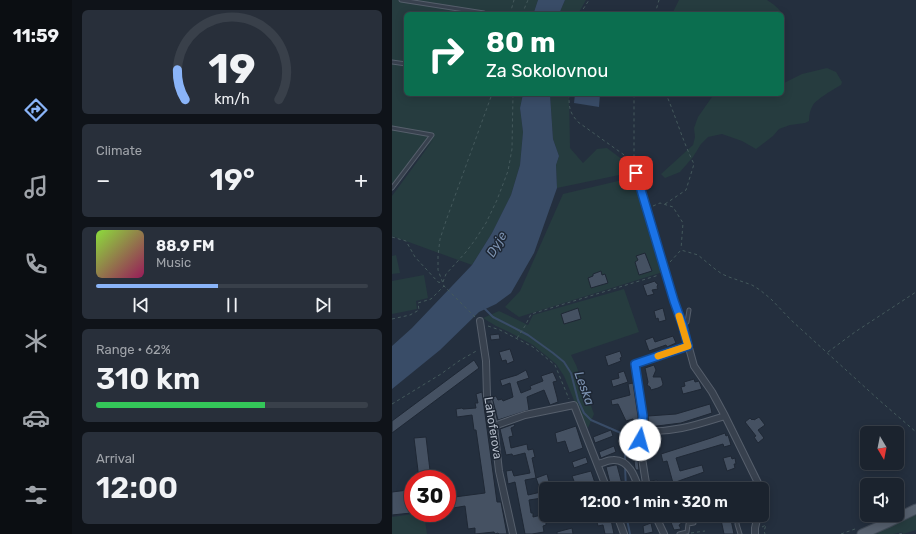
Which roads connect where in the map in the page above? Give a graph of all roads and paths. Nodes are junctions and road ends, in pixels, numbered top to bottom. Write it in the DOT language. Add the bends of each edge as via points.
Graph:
graph roads {
  1 [pos="400,0"];
  2 [pos="514,0"];
  3 [pos="528,0"];
  4 [pos="589,0"];
  5 [pos="659,0"];
  6 [pos="478,12"];
  7 [pos="511,12"];
  8 [pos="523,12"];
  9 [pos="581,12"];
  10 [pos="656,12"];
  11 [pos="392,62"];
  12 [pos="404,64"];
  13 [pos="491,96"];
  14 [pos="512,96"];
  15 [pos="569,96"];
  16 [pos="634,96"];
  17 [pos="667,96"];
  18 [pos="392,128"];
  19 [pos="632,163"];
  20 [pos="636,173"];
  21 [pos="392,188"];
  22 [pos="665,204"];
  23 [pos="647,209"];
  24 [pos="392,237"];
  25 [pos="681,250"];
  26 [pos="664,265"];
  27 [pos="666,273"];
  28 [pos="443,283"];
  29 [pos="444,286"];
  30 [pos="916,292"];
  31 [pos="689,310"];
  32 [pos="392,319"];
  33 [pos="480,323"];
  34 [pos="683,326"];
  35 [pos="518,337"];
  36 [pos="688,346"];
  37 [pos="484,347"];
  38 [pos="828,353"];
  39 [pos="392,404"];
  40 [pos="571,406"];
  41 [pos="726,416"];
  42 [pos="494,426"];
  43 [pos="642,431"];
  44 [pos="916,432"];
  45 [pos="598,464"];
  46 [pos="604,482"];
  47 [pos="636,482"];
  48 [pos="645,482"];
  49 [pos="758,482"];
  50 [pos="916,509"];
  51 [pos="620,522"];
  52 [pos="658,522"];
  53 [pos="694,522"];
  54 [pos="737,522"];
  55 [pos="705,531"];
  56 [pos="755,531"];
  57 [pos="687,532"];
  58 [pos="903,533"];
  59 [pos="513,534"];
  60 [pos="624,534"];
  61 [pos="664,534"];
  62 [pos="679,534"];
  63 [pos="740,534"];
  64 [pos="765,534"];
  65 [pos="864,534"];
  66 [pos="899,534"];
  1 -- 6 [label="lane"];
  2 -- 7 [label="path"];
  3 -- 8 [label="path"];
  4 -- 9 [label="path"];
  5 -- 10 [label="path"];
  11 -- 12 [label="lane"];
  13 -- 28 [label="path" via="440,239 438,270"];
  14 -- 28 [label="path" via="512,149 508,171 486,222 466,252 446,274"];
  15 -- 19 [label="path" via="570,111 578,122"];
  16 -- 19 [label="path"];
  17 -- 22 [label="path" via="685,147 694,164 686,190"];
  18 -- 21 [label="lane" via="432,135"];
  19 -- 20 [label="path"];
  20 -- 23 [label="street"];
  22 -- 23 [label="path" via="660,203"];
  22 -- 25 [label="path" via="673,207 683,223"];
  23 -- 26 [label="street"];
  24 -- 28 [label="path" via="406,241 415,257 438,282"];
  25 -- 26 [label="path"];
  25 -- 38 [label="path" via="698,255 722,274 760,290"];
  26 -- 27 [label="street"];
  27 -- 34 [label="street"];
  27 -- 35 [label="path" via="531,314"];
  28 -- 29 [label="path"];
  29 -- 32 [label="path" via="431,300 418,303 419,310"];
  29 -- 33 [label="path"];
  30 -- 38 [label="path"];
  31 -- 34 [label="lane" via="687,322"];
  33 -- 35 [label="path"];
  33 -- 37 [label="street, Lahoferova"];
  34 -- 36 [label="street"];
  35 -- 40 [label="path" via="555,365"];
  36 -- 41 [label="street" via="694,366"];
  36 -- 43 [label="street" via="635,364 643,416"];
  37 -- 39 [label="path"];
  37 -- 42 [label="street, Lahoferova" via="487,396"];
  38 -- 44 [label="path"];
  40 -- 42 [label="street" via="525,415"];
  40 -- 45 [label="street" via="574,405"];
  41 -- 43 [label="street" via="681,429 662,432"];
  41 -- 49 [label="street"];
  42 -- 59 [label="street, Lahoferova" via="499,471"];
  43 -- 48 [label="street" via="640,447"];
  45 -- 46 [label="street"];
  45 -- 47 [label="street" via="613,460 624,463 633,473"];
  50 -- 65 [label="main road"];
  51 -- 60 [label="street"];
  52 -- 61 [label="street"];
  53 -- 57 [label="lane" via="688,524"];
  54 -- 63 [label="lane"];
  55 -- 57 [label="path"];
  56 -- 64 [label="path" via="766,525"];
  57 -- 62 [label="lane"];
  58 -- 66 [label="path"];
}
